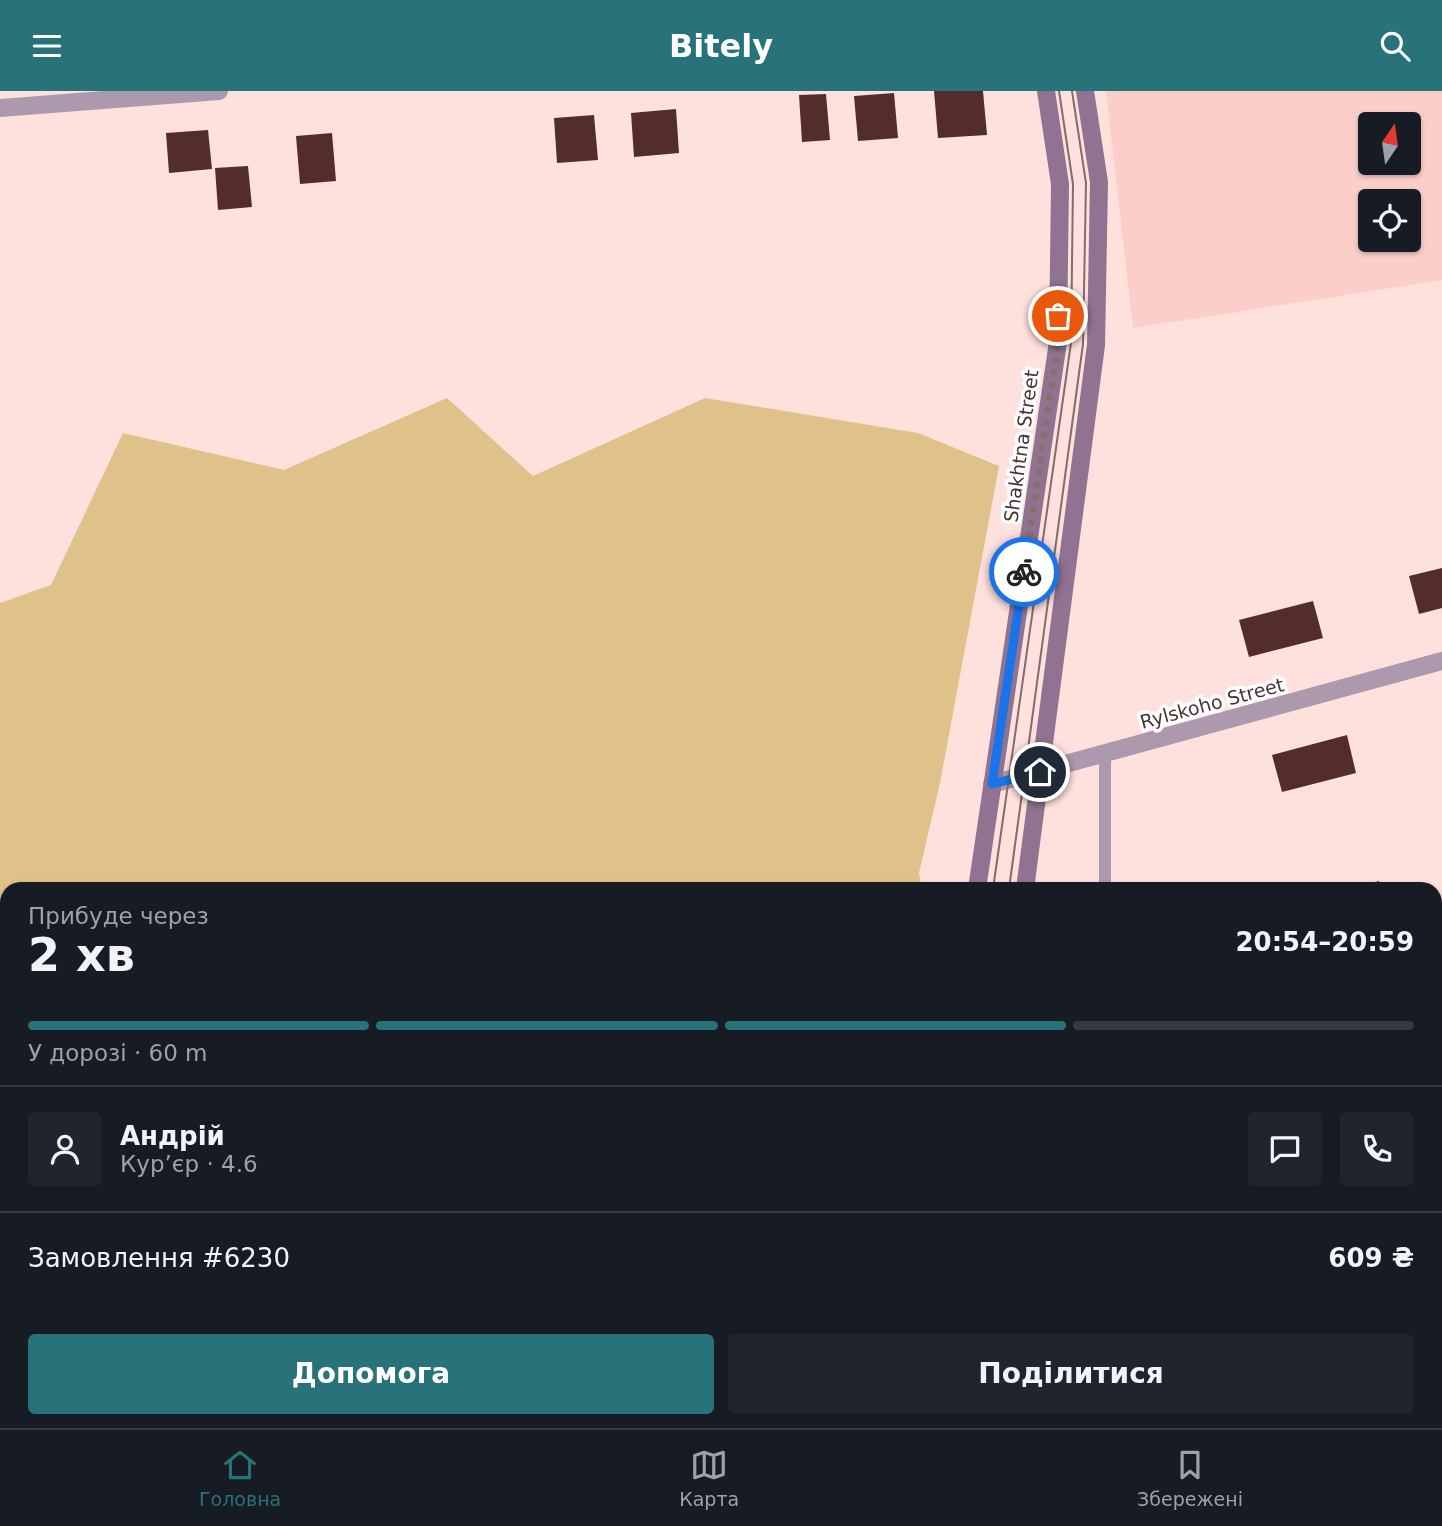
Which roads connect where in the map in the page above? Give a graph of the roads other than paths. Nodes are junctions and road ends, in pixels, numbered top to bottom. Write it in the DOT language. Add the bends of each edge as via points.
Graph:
graph roads {
  1 [pos="219,91"];
  2 [pos="1046,91"];
  3 [pos="1085,91"];
  4 [pos="0,108"];
  5 [pos="1442,661"];
  6 [pos="1105,754"];
  7 [pos="1040,772"];
  8 [pos="992,784"];
  9 [pos="978,882"];
  10 [pos="1026,882"];
  11 [pos="1105,882"];
  1 -- 4 [label="street"];
  2 -- 8 [label="main road, Shakhtna Street" via="1060,184 1058,342"];
  3 -- 7 [label="main road" via="1098,182 1096,345"];
  5 -- 6 [label="street, Rylskoho Street"];
  6 -- 7 [label="street, Rylskoho Street"];
  6 -- 11 [label="lane"];
  7 -- 8 [label="street, Rylskoho Street"];
  7 -- 10 [label="main road"];
  8 -- 9 [label="main road, Shakhtna Street"];
}
